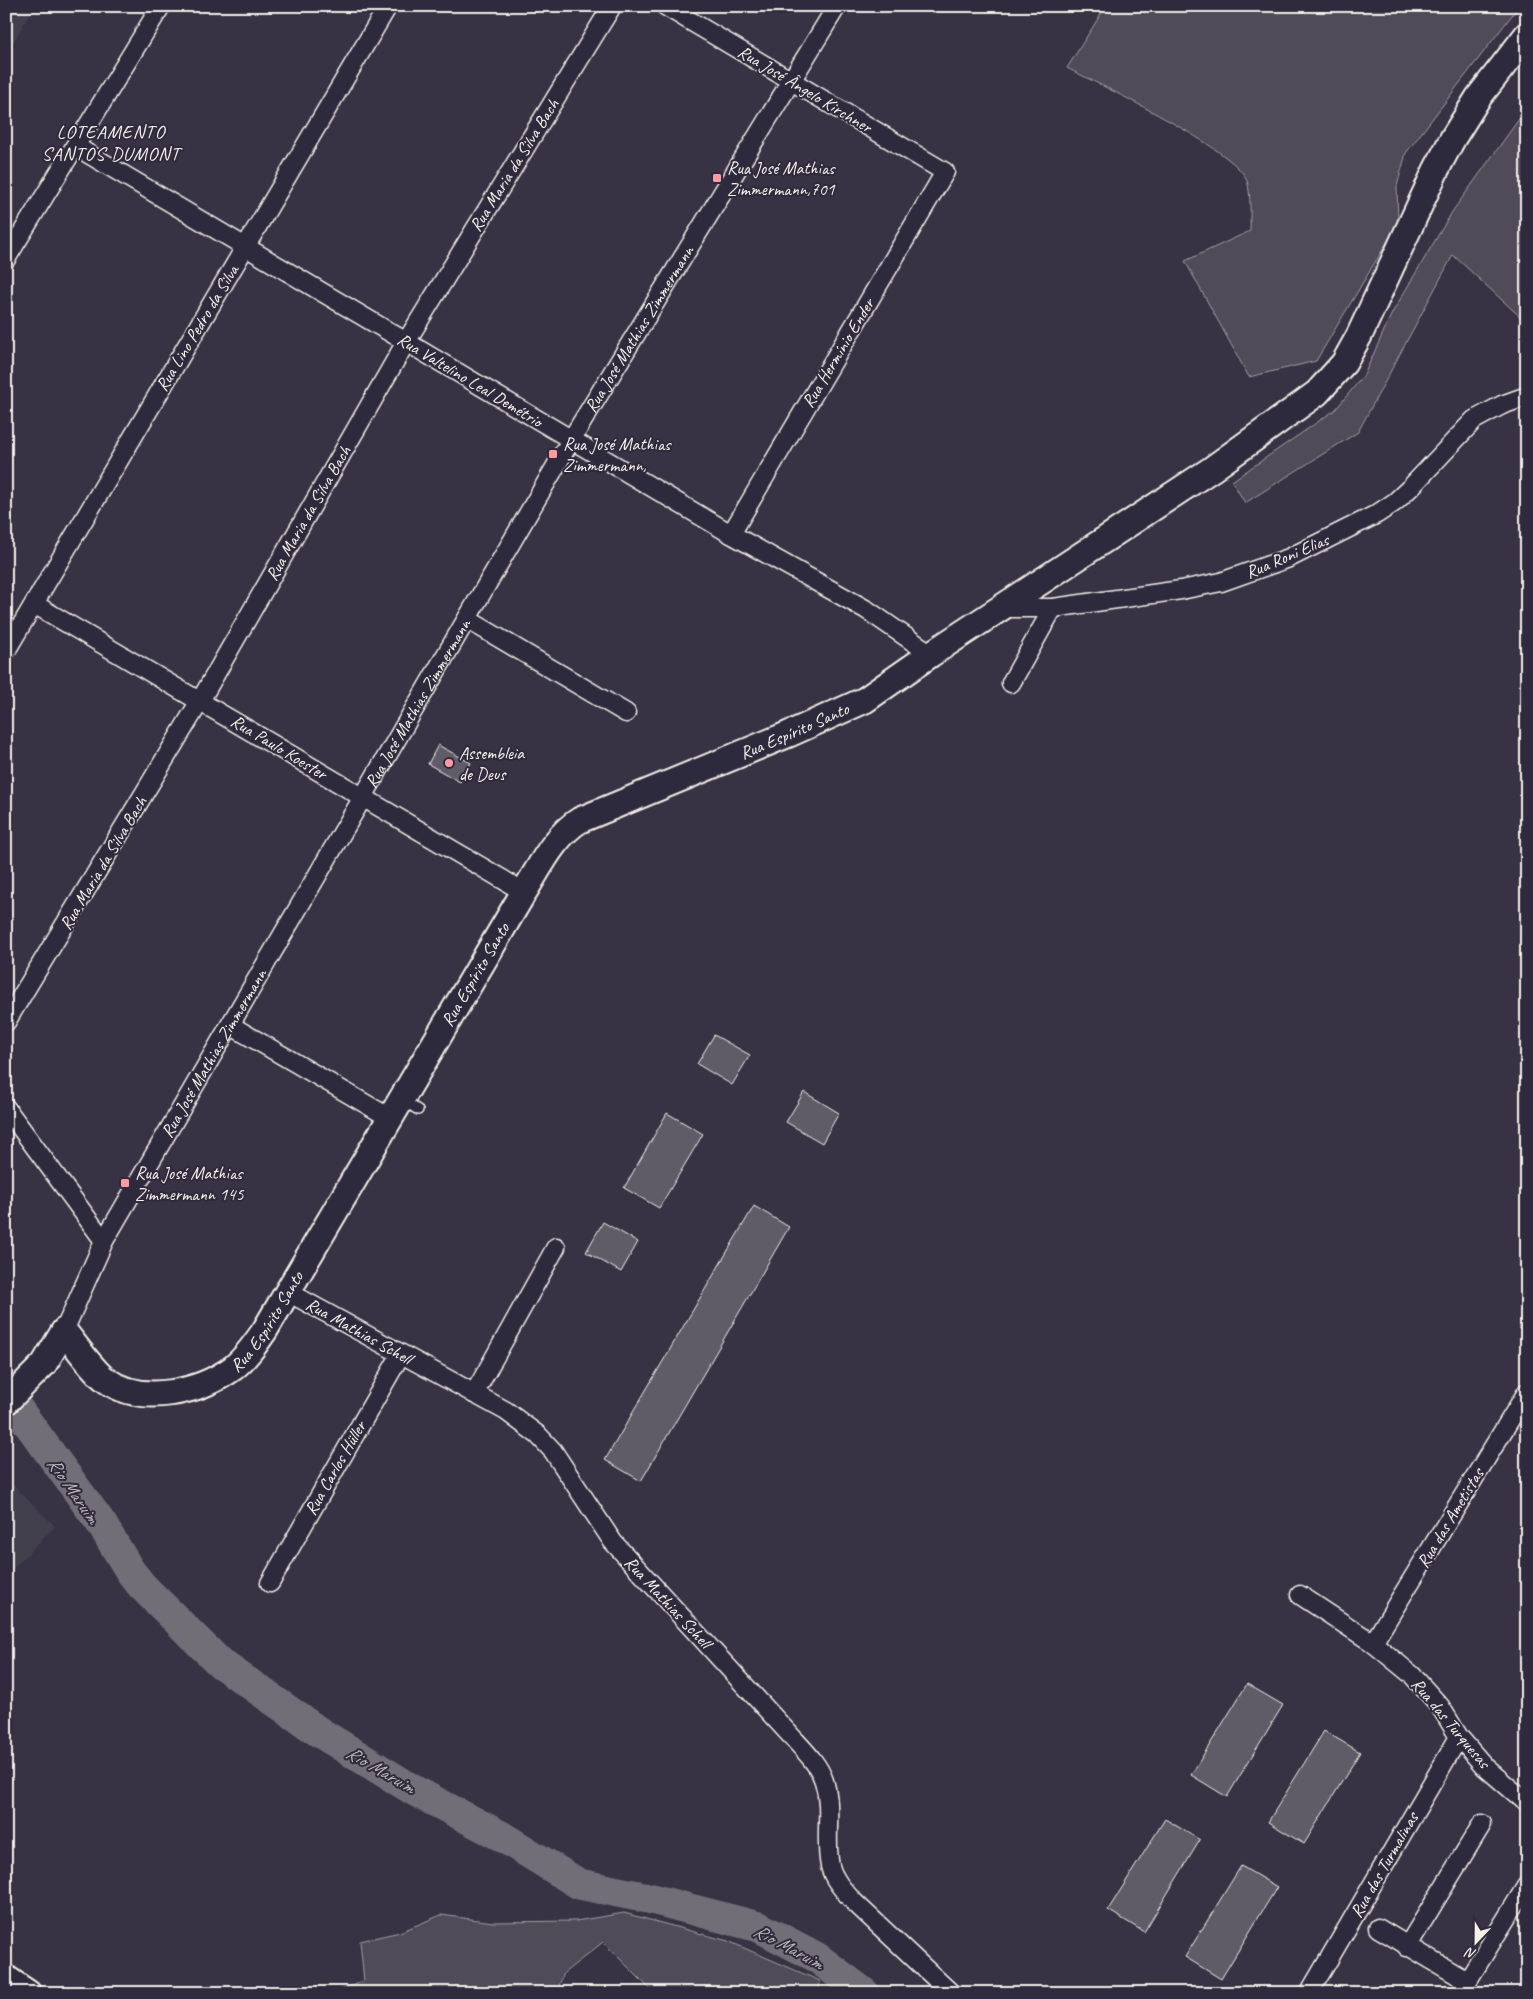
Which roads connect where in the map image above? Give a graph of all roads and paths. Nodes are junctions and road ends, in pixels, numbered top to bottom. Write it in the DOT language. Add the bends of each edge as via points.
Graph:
graph roads {
  1 [pos="161,6"];
  2 [pos="388,6"];
  3 [pos="612,6"];
  4 [pos="665,6"];
  5 [pos="838,6"];
  6 [pos="1527,35"];
  7 [pos="791,80"];
  8 [pos="75,146"];
  9 [pos="945,172"];
  10 [pos="245,247"];
  11 [pos="6,259"];
  12 [pos="406,342"];
  13 [pos="1527,396"];
  14 [pos="571,440"];
  15 [pos="731,534"];
  16 [pos="34,604"];
  17 [pos="1001,608"];
  18 [pos="1053,608"];
  19 [pos="467,619"];
  20 [pos="6,650"];
  21 [pos="932,654"];
  22 [pos="1011,683"];
  23 [pos="200,701"];
  24 [pos="626,713"];
  25 [pos="363,797"];
  26 [pos="524,892"];
  27 [pos="6,1022"];
  28 [pos="230,1025"];
  29 [pos="6,1108"];
  30 [pos="403,1109"];
  31 [pos="104,1241"];
  32 [pos="556,1247"];
  33 [pos="288,1292"];
  34 [pos="64,1331"];
  35 [pos="401,1354"];
  36 [pos="1527,1392"];
  37 [pos="474,1394"];
  38 [pos="13,1396"];
  39 [pos="270,1583"];
  40 [pos="1300,1595"];
  41 [pos="1373,1643"];
  42 [pos="1459,1737"];
  43 [pos="1525,1797"];
  44 [pos="1482,1824"];
  45 [pos="1527,1885"];
  46 [pos="1378,1928"];
  47 [pos="1407,1946"];
  48 [pos="6,1978"];
  49 [pos="1464,1987"];
  50 [pos="28,1993"];
  51 [pos="952,1993"];
  52 [pos="1309,1993"];
  1 -- 8 [label="street"];
  2 -- 10 [label="street, Rua Lino Pedro da Silva"];
  3 -- 12 [label="street, Rua Maria da Silva Bach"];
  4 -- 7 [label="street, Rua José Ângelo Kirchner"];
  5 -- 7 [label="street, Rua José Mathias Zimmermann"];
  6 -- 17 [label="street, Rua Espírito Santo" via="1478,98 1454,138 1432,178 1359,336 1333,377 1297,409 1219,464"];
  7 -- 9 [label="street, Rua José Ângelo Kirchner"];
  7 -- 14 [label="street, Rua José Mathias Zimmermann"];
  8 -- 10 [label="street, Rua Valtelino Leal Demétrio"];
  8 -- 11 [label="street"];
  9 -- 15 [label="street, Rua Hermínio Ender"];
  10 -- 12 [label="street, Rua Valtelino Leal Demétrio"];
  10 -- 16 [label="street, Rua Lino Pedro da Silva"];
  12 -- 14 [label="street, Rua Valtelino Leal Demétrio"];
  12 -- 23 [label="street, Rua Maria da Silva Bach"];
  13 -- 18 [label="street, Rua Roni Elias" via="1474,420 1411,487 1383,510 1289,558 1254,572 1205,585"];
  14 -- 15 [label="street, Rua Valtelino Leal Demétrio"];
  14 -- 19 [label="street, Rua José Mathias Zimmermann"];
  15 -- 21 [label="street, Rua Valtelino Leal Demétrio" via="867,610"];
  16 -- 20 [label="street, Rua Lino Pedro da Silva"];
  16 -- 23 [label="street, Rua Paulo Koester"];
  17 -- 18 [label="street, Rua Roni Elias"];
  17 -- 21 [label="street, Rua Espírito Santo"];
  18 -- 22 [label="street"];
  19 -- 24 [label="street"];
  19 -- 25 [label="street, Rua José Mathias Zimmermann"];
  21 -- 26 [label="street, Rua Espírito Santo" via="850,708 580,820 560,836"];
  23 -- 25 [label="street, Rua Paulo Koester"];
  23 -- 27 [label="street, Rua Maria da Silva Bach"];
  25 -- 26 [label="street, Rua Paulo Koester"];
  25 -- 28 [label="street, Rua José Mathias Zimmermann"];
  26 -- 30 [label="street, Rua Espírito Santo"];
  28 -- 30 [label="street"];
  28 -- 31 [label="street, Rua José Mathias Zimmermann"];
  29 -- 31 [label="street"];
  30 -- 33 [label="street, Rua Espírito Santo"];
  31 -- 34 [label="street, Rua José Mathias Zimmermann"];
  32 -- 37 [label="street"];
  33 -- 34 [label="street, Rua Espírito Santo" via="265,1330 234,1367 200,1385 178,1392 139,1393 105,1380"];
  33 -- 35 [label="street, Rua Mathias Schell"];
  34 -- 38 [label="street, Rua José Mathias Zimmermann" via="44,1364"];
  35 -- 37 [label="street, Rua Mathias Schell"];
  35 -- 39 [label="street, Rua Carlos Hüller"];
  36 -- 41 [label="street, Rua das Ametistas"];
  37 -- 51 [label="street, Rua Mathias Schell" via="522,1422 553,1451 614,1542 809,1755 828,1792 829,1856 835,1877 853,1901"];
  40 -- 41 [label="street, Rua das Turquesas"];
  41 -- 42 [label="street, Rua das Turquesas" via="1412,1676 1440,1706"];
  42 -- 43 [label="street, Rua das Turquesas" via="1485,1766"];
  42 -- 52 [label="street, Rua das Turmalinas"];
  44 -- 47 [label="street"];
  45 -- 49 [label="street"];
  46 -- 47 [label="street"];
  47 -- 49 [label="street"];
  48 -- 50 [label="street"];
}
